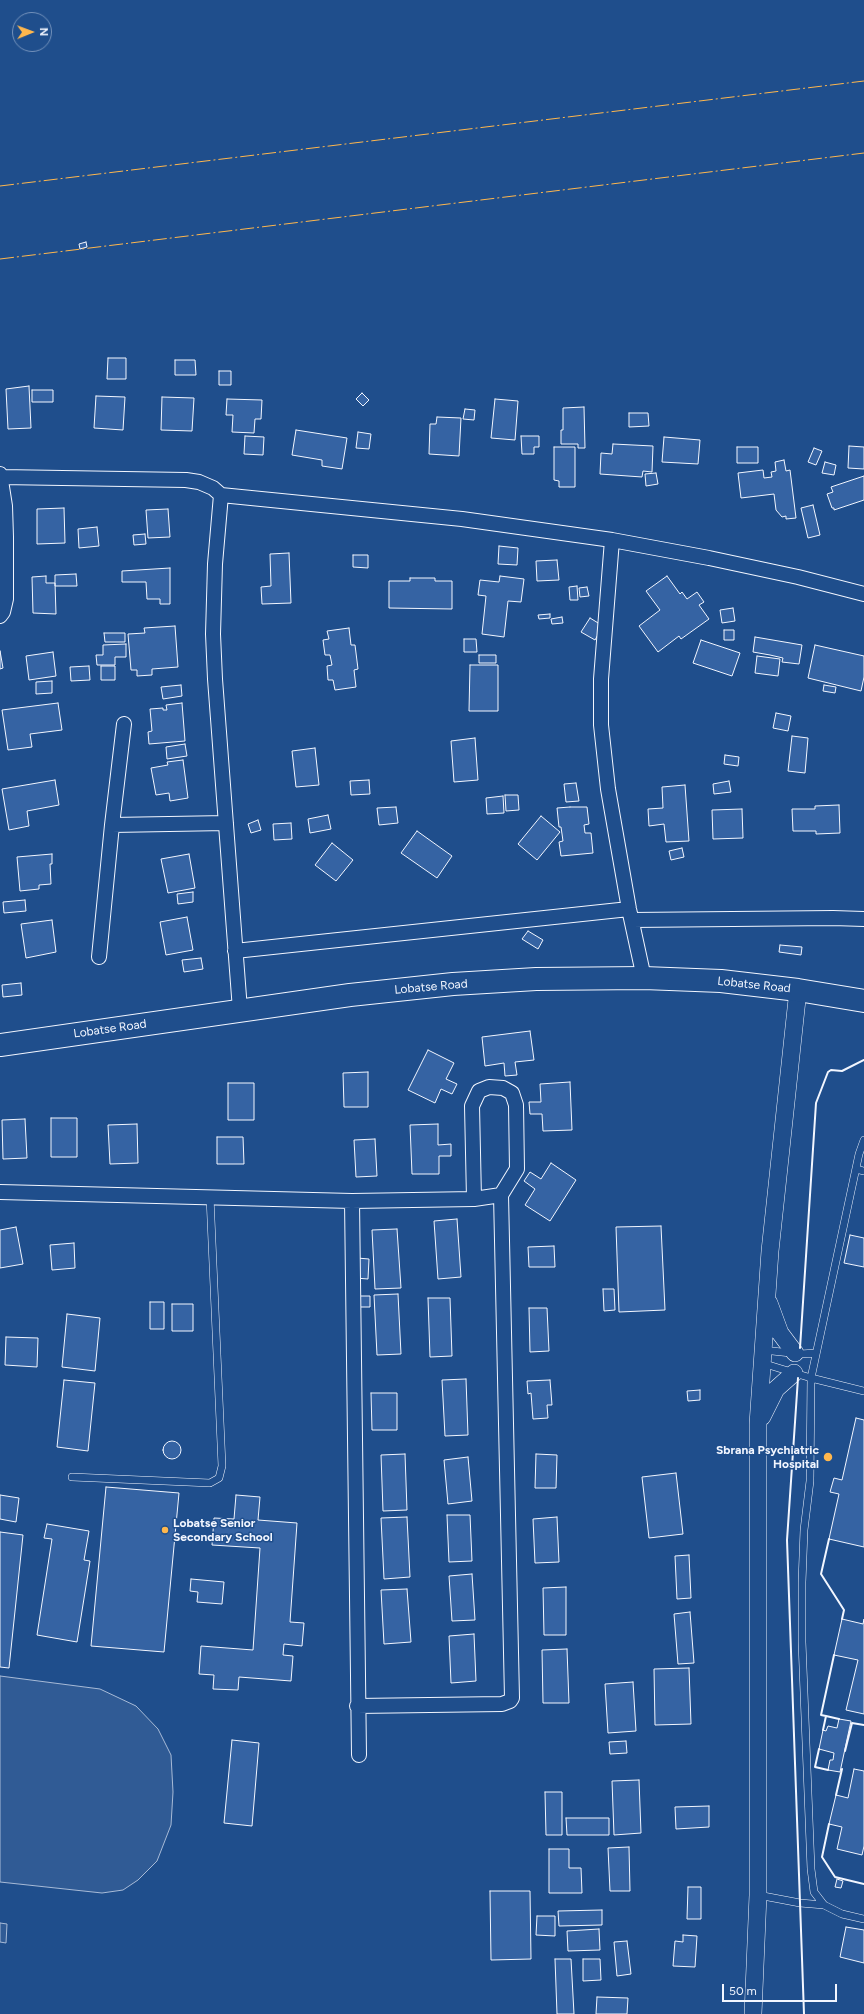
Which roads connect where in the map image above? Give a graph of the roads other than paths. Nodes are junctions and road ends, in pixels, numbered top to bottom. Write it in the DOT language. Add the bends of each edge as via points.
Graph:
graph roads {
  1 [pos="0,476"];
  2 [pos="222,495"];
  3 [pos="612,540"];
  4 [pos="864,594"];
  5 [pos="0,616"];
  6 [pos="124,724"];
  7 [pos="226,824"];
  8 [pos="112,825"];
  9 [pos="630,914"];
  10 [pos="864,919"];
  11 [pos="235,951"];
  12 [pos="99,957"];
  13 [pos="644,978"];
  14 [pos="798,990"];
  15 [pos="864,1001"];
  16 [pos="240,1010"];
  17 [pos="0,1045"];
  18 [pos="864,1140"];
  19 [pos="856,1169"];
  20 [pos="864,1171"];
  21 [pos="0,1192"];
  22 [pos="501,1195"];
  23 [pos="210,1196"];
  24 [pos="474,1199"];
  25 [pos="352,1201"];
  26 [pos="766,1296"];
  27 [pos="795,1353"];
  28 [pos="816,1353"];
  29 [pos="762,1356"];
  30 [pos="794,1373"];
  31 [pos="811,1378"];
  32 [pos="864,1391"];
  33 [pos="758,1424"];
  34 [pos="72,1477"];
  35 [pos="358,1706"];
  36 [pos="359,1755"];
  37 [pos="758,1896"];
  38 [pos="824,1905"];
  39 [pos="864,1919"];
  40 [pos="753,2014"];
  1 -- 2 [label="street" via="186,480 199,482"];
  1 -- 5 [label="street" via="6,506 6,590 3,612"];
  2 -- 3 [label="street" via="462,519"];
  2 -- 7 [label="street" via="215,564 214,634 217,715"];
  3 -- 4 [label="street" via="798,577"];
  3 -- 9 [label="street" via="601,679 601,725 608,788"];
  6 -- 8 [label="street"];
  7 -- 8 [label="street"];
  7 -- 11 [label="street"];
  8 -- 12 [label="street"];
  9 -- 10 [label="street"];
  9 -- 11 [label="street"];
  9 -- 13 [label="street"];
  11 -- 16 [label="street"];
  13 -- 14 [label="highway, Lobatse Road" via="721,981"];
  13 -- 16 [label="highway, Lobatse Road" via="536,979 453,984"];
  14 -- 15 [label="highway, Lobatse Road"];
  14 -- 26 [label="street"];
  16 -- 17 [label="highway, Lobatse Road"];
  18 -- 19 [label="lane"];
  19 -- 20 [label="lane"];
  19 -- 28 [label="lane"];
  21 -- 23 [label="street"];
  22 -- 24 [label="street"];
  22 -- 24 [label="street" via="517,1169 516,1105 512,1093 503,1088 489,1087 479,1091 472,1106"];
  22 -- 35 [label="street" via="512,1698 510,1702 502,1704"];
  23 -- 25 [label="street"];
  23 -- 34 [label="lane" via="222,1466 218,1478 210,1483"];
  24 -- 25 [label="street"];
  25 -- 35 [label="street"];
  26 -- 27 [label="street" via="780,1333"];
  26 -- 29 [label="street"];
  27 -- 28 [label="lane"];
  27 -- 29 [label="lane"];
  28 -- 31 [label="lane"];
  29 -- 30 [label="lane"];
  29 -- 33 [label="street"];
  30 -- 31 [label="lane"];
  30 -- 33 [label="street" via="776,1389"];
  31 -- 32 [label="lane"];
  31 -- 38 [label="lane" via="810,1481 804,1530 802,1650 810,1869 814,1892"];
  33 -- 37 [label="street"];
  35 -- 36 [label="street"];
  37 -- 38 [label="lane"];
  37 -- 40 [label="street"];
  38 -- 39 [label="lane" via="842,1914"];
}
